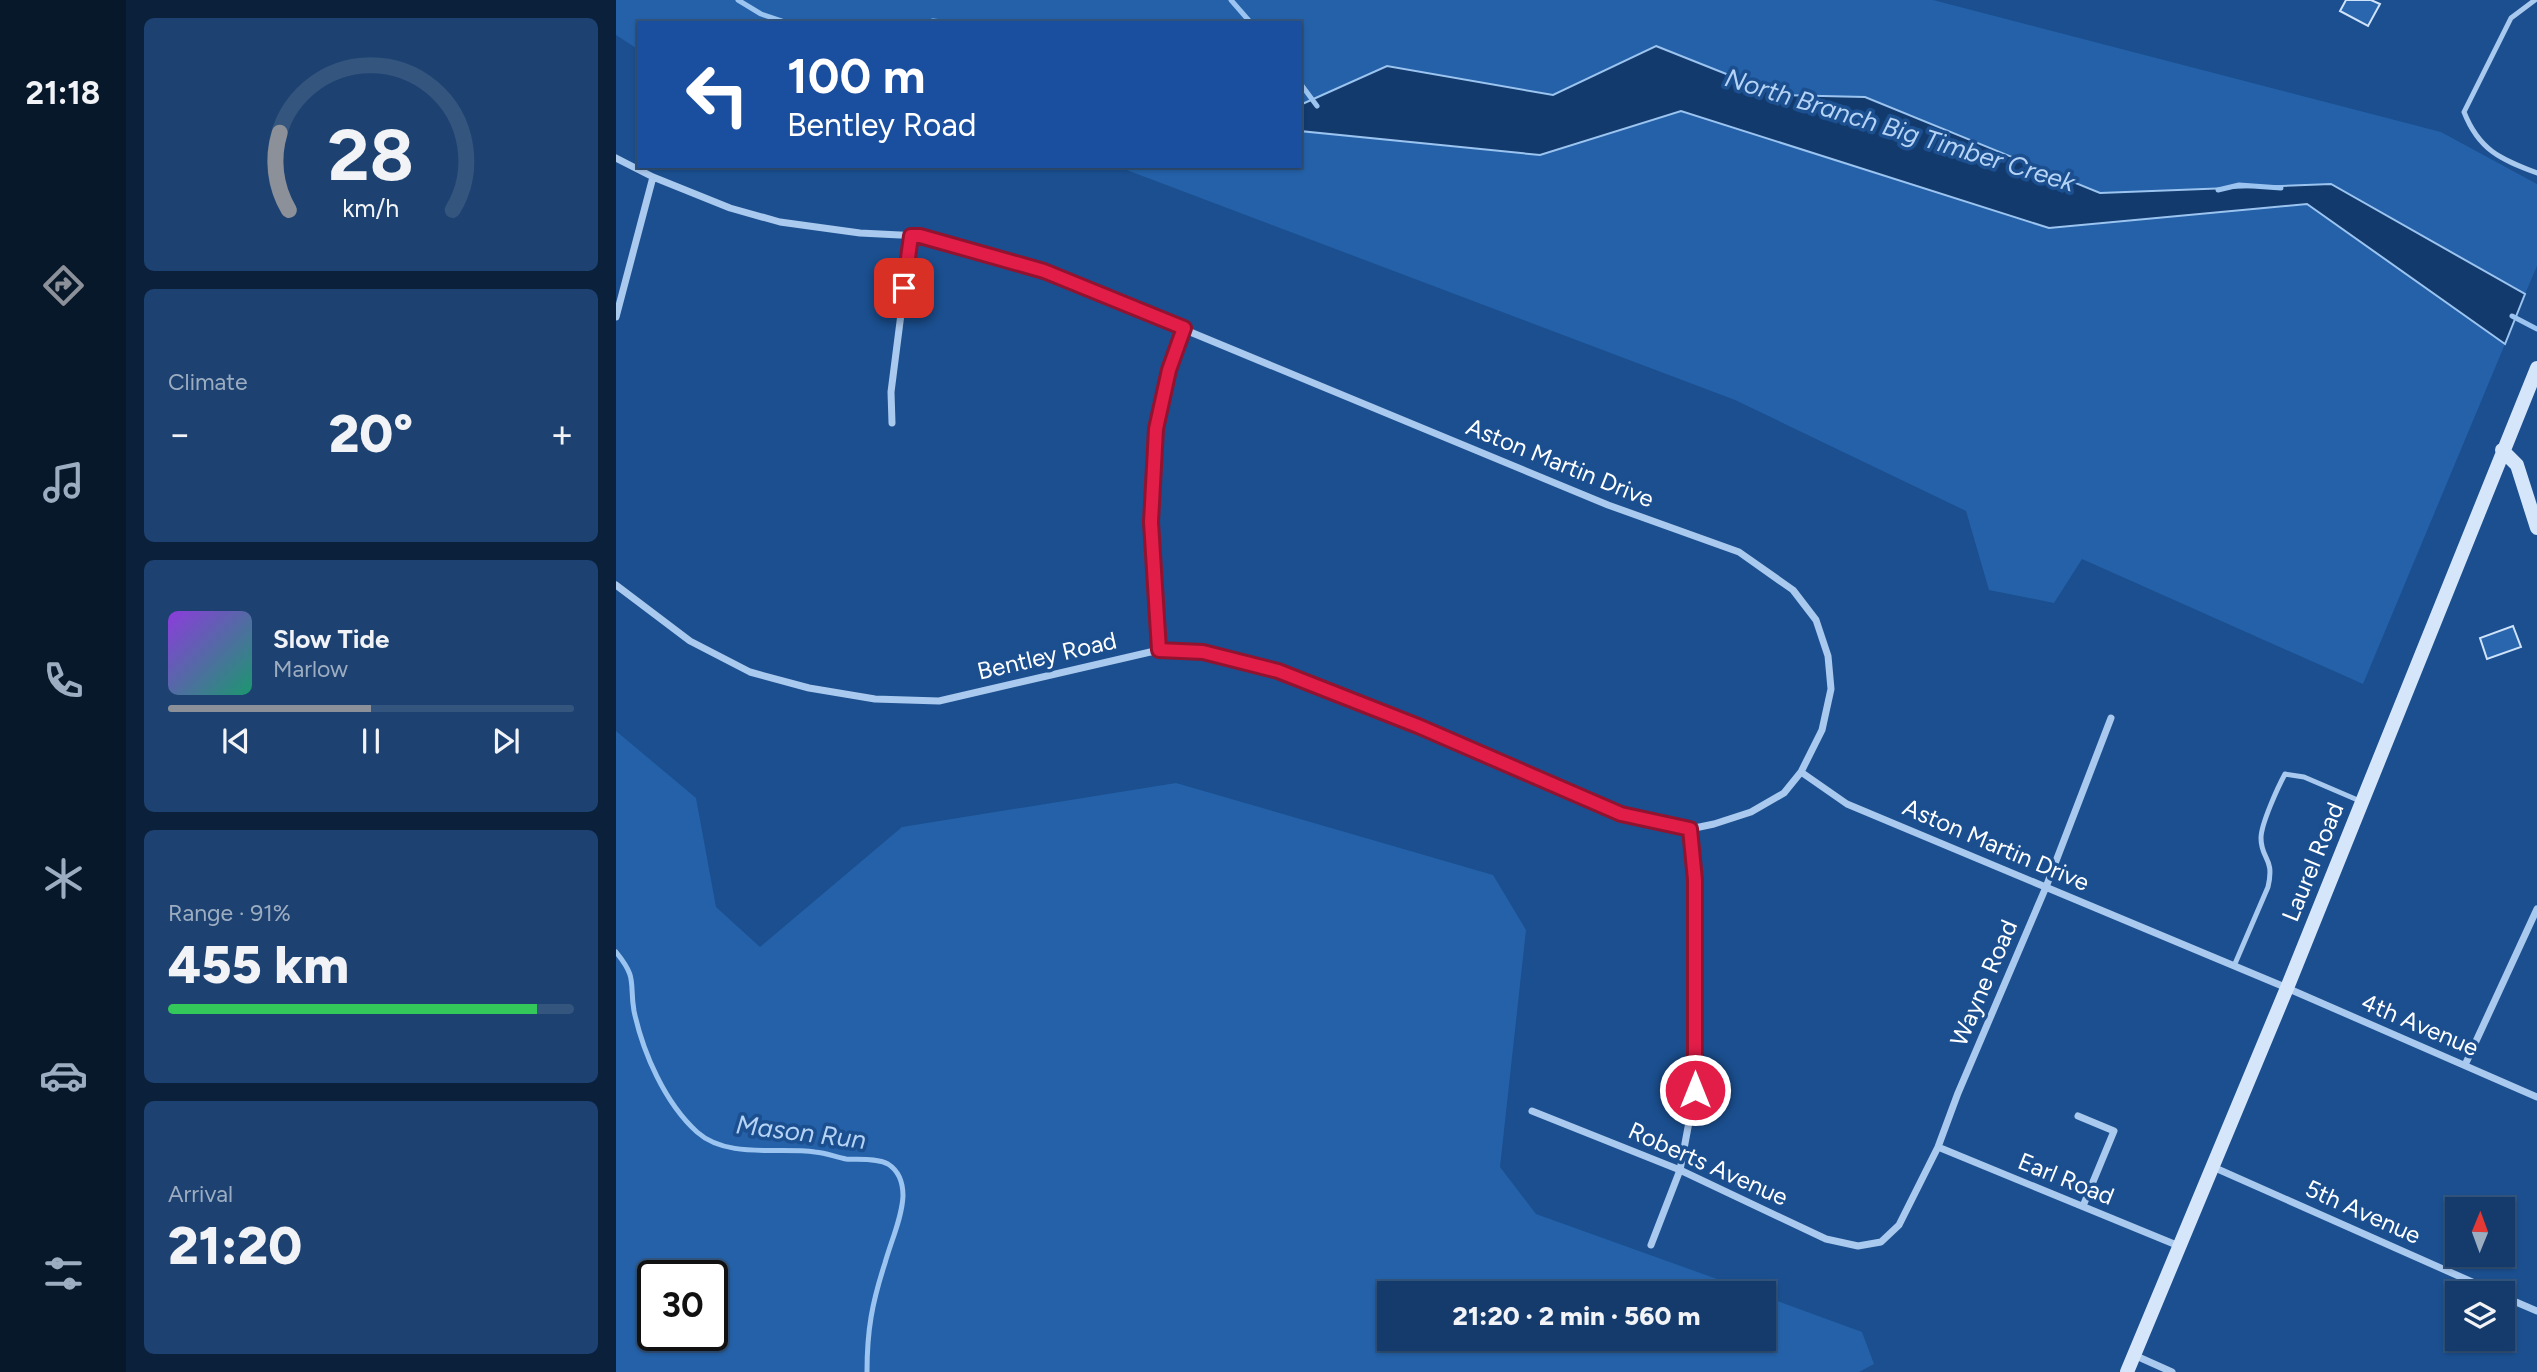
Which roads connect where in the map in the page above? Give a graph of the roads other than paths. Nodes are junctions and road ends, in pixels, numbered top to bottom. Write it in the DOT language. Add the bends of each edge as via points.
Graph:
graph roads {
  1 [pos="2535,0"];
  2 [pos="616,158"];
  3 [pos="2537,173"];
  4 [pos="653,177"];
  5 [pos="911,236"];
  6 [pos="616,317"];
  7 [pos="1184,328"];
  8 [pos="2537,368"];
  9 [pos="892,423"];
  10 [pos="2502,450"];
  11 [pos="2537,528"];
  12 [pos="616,585"];
  13 [pos="1159,650"];
  14 [pos="2111,718"];
  15 [pos="1801,772"];
  16 [pos="2361,802"];
  17 [pos="1690,829"];
  18 [pos="2046,887"];
  19 [pos="2537,909"];
  20 [pos="2234,966"];
  21 [pos="2287,988"];
  22 [pos="2465,1065"];
  23 [pos="2537,1097"];
  24 [pos="1532,1111"];
  25 [pos="2078,1116"];
  26 [pos="1938,1147"];
  27 [pos="2213,1167"];
  28 [pos="1680,1170"];
  29 [pos="2083,1206"];
  30 [pos="1869,1244"];
  31 [pos="1651,1245"];
  32 [pos="2180,1246"];
  33 [pos="2470,1281"];
  34 [pos="2515,1302"];
  35 [pos="2537,1311"];
  36 [pos="2134,1355"];
  37 [pos="2127,1372"];
  38 [pos="2172,1372"];
  1 -- 3 [label="lane" via="2511,18 2464,112 2481,143"];
  2 -- 4 [label="street, Aston Martin Drive"];
  4 -- 5 [label="street, Aston Martin Drive" via="730,208 780,222"];
  4 -- 6 [label="street"];
  5 -- 7 [label="street, Aston Martin Drive" via="1044,271"];
  5 -- 9 [label="street" via="891,392"];
  7 -- 13 [label="street" via="1156,429 1151,522"];
  7 -- 15 [label="street, Aston Martin Drive" via="1608,505 1739,552 1793,590 1816,620 1828,656 1831,689 1822,730"];
  8 -- 10 [label="main road, Laurel Road"];
  10 -- 11 [label="main road" via="2517,465"];
  10 -- 16 [label="main road, Laurel Road"];
  12 -- 13 [label="street, Bentley Road" via="690,641 750,671 809,688 875,699 939,701"];
  13 -- 17 [label="street, Bentley Road" via="1203,652 1278,671 1621,814"];
  14 -- 18 [label="street, Wayne Road"];
  15 -- 17 [label="street, Bentley Road" via="1784,793 1751,812"];
  15 -- 18 [label="street, Aston Martin Drive" via="1847,804"];
  16 -- 20 [label="lane" via="2304,777 2285,774 2261,836 2271,863 2269,887"];
  16 -- 21 [label="main road, Laurel Road"];
  17 -- 28 [label="street" via="1695,880 1695,1090"];
  18 -- 20 [label="street, Aston Martin Drive"];
  18 -- 26 [label="street, Wayne Road"];
  19 -- 22 [label="street"];
  20 -- 21 [label="street, Aston Martin Drive"];
  21 -- 22 [label="street, 4th Avenue"];
  21 -- 27 [label="main road, Laurel Road"];
  22 -- 23 [label="street, 4th Avenue"];
  24 -- 28 [label="street, Roberts Avenue"];
  25 -- 29 [label="street" via="2114,1131"];
  26 -- 29 [label="street, Earl Road"];
  26 -- 30 [label="street, Wayne Road" via="1899,1224 1881,1242"];
  27 -- 32 [label="main road, Laurel Road"];
  27 -- 33 [label="street, 5th Avenue"];
  28 -- 30 [label="street, Roberts Avenue" via="1826,1238 1858,1246"];
  28 -- 31 [label="street"];
  29 -- 32 [label="street, Earl Road"];
  32 -- 36 [label="main road, Laurel Road"];
  34 -- 35 [label="street"];
  36 -- 37 [label="main road, Laurel Road"];
  36 -- 38 [label="street"];
}
